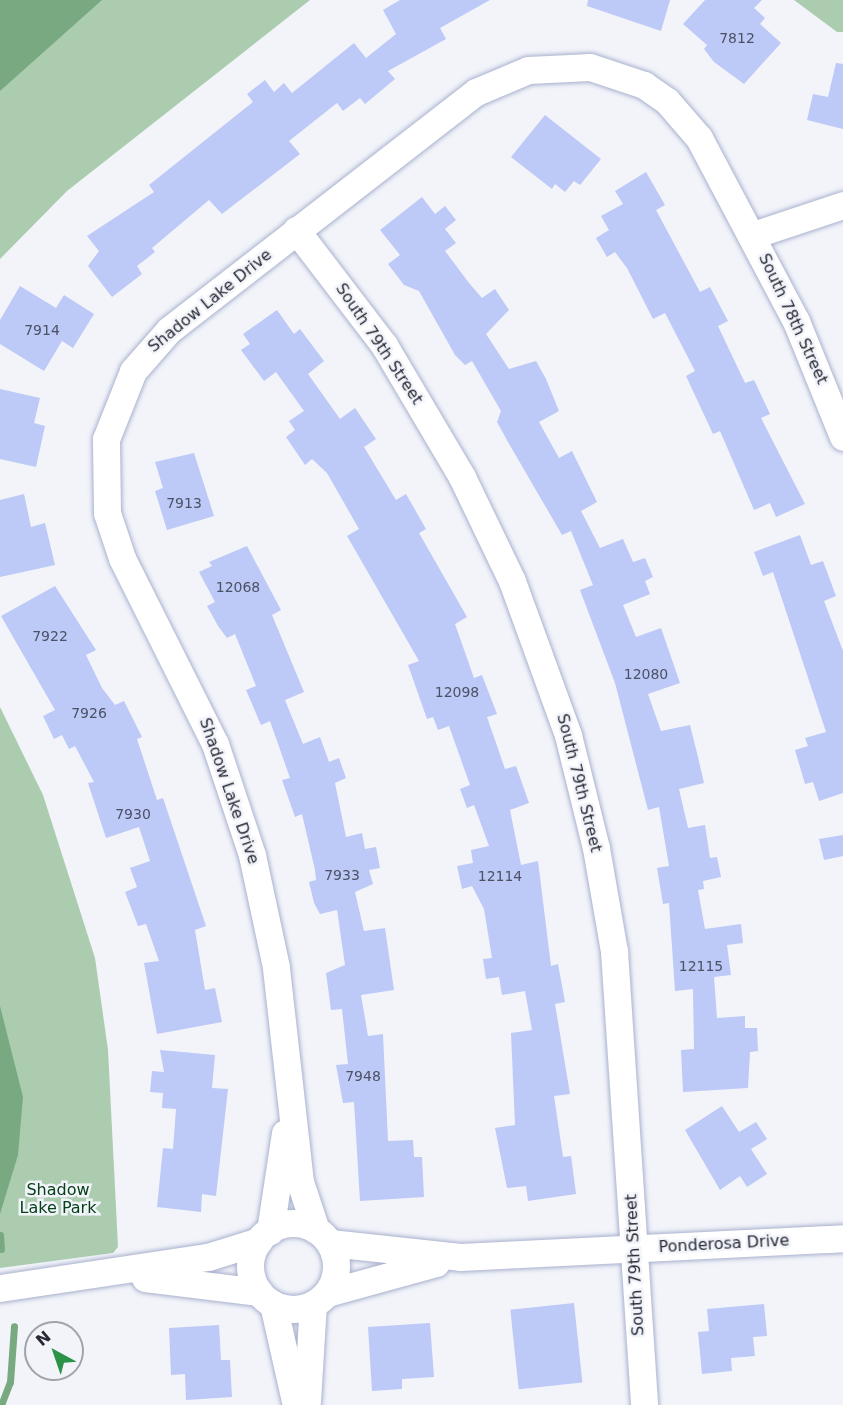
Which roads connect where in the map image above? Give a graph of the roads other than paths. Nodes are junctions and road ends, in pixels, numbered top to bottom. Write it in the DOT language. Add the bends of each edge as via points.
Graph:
graph roads {
  1 [pos="843,205"];
  2 [pos="297,230"];
  3 [pos="753,235"];
  4 [pos="843,437"];
  5 [pos="290,1108"];
  6 [pos="264,1236"];
  7 [pos="323,1236"];
  8 [pos="843,1238"];
  9 [pos="633,1249"];
  10 [pos="460,1257"];
  11 [pos="96,1274"];
  12 [pos="0,1288"];
  13 [pos="266,1298"];
  14 [pos="320,1299"];
  15 [pos="296,1405"];
  16 [pos="306,1405"];
  17 [pos="644,1405"];
  1 -- 3 [label="street"];
  2 -- 3 [label="street, Shadow Lake Drive" via="476,92 528,70 561,65 618,75 667,101 699,138"];
  2 -- 5 [label="street, Shadow Lake Drive" via="148,350 113,414 103,466 112,536 195,696 252,855 279,987"];
  2 -- 9 [label="street, South 79th Street" via="384,345 434,426 504,562 553,688 586,805 613,941"];
  3 -- 4 [label="street, South 78th Street"];
  5 -- 6 [label="street, Shadow Lake Drive"];
  5 -- 7 [label="street, Shadow Lake Drive" via="300,1182"];
  6 -- 7 [label="street" via="288,1224"];
  6 -- 11 [label="street" via="208,1257"];
  6 -- 13 [label="street" via="251,1272"];
  7 -- 10 [label="street, Ponderosa Drive"];
  7 -- 14 [label="street" via="336,1274"];
  8 -- 9 [label="street, Ponderosa Drive"];
  9 -- 10 [label="street, Ponderosa Drive"];
  9 -- 17 [label="street, South 79th Street"];
  10 -- 14 [label="street, Ponderosa Drive"];
  11 -- 12 [label="street"];
  11 -- 13 [label="street"];
  13 -- 14 [label="street" via="293,1309"];
  13 -- 15 [label="street"];
  14 -- 16 [label="street"];
}
